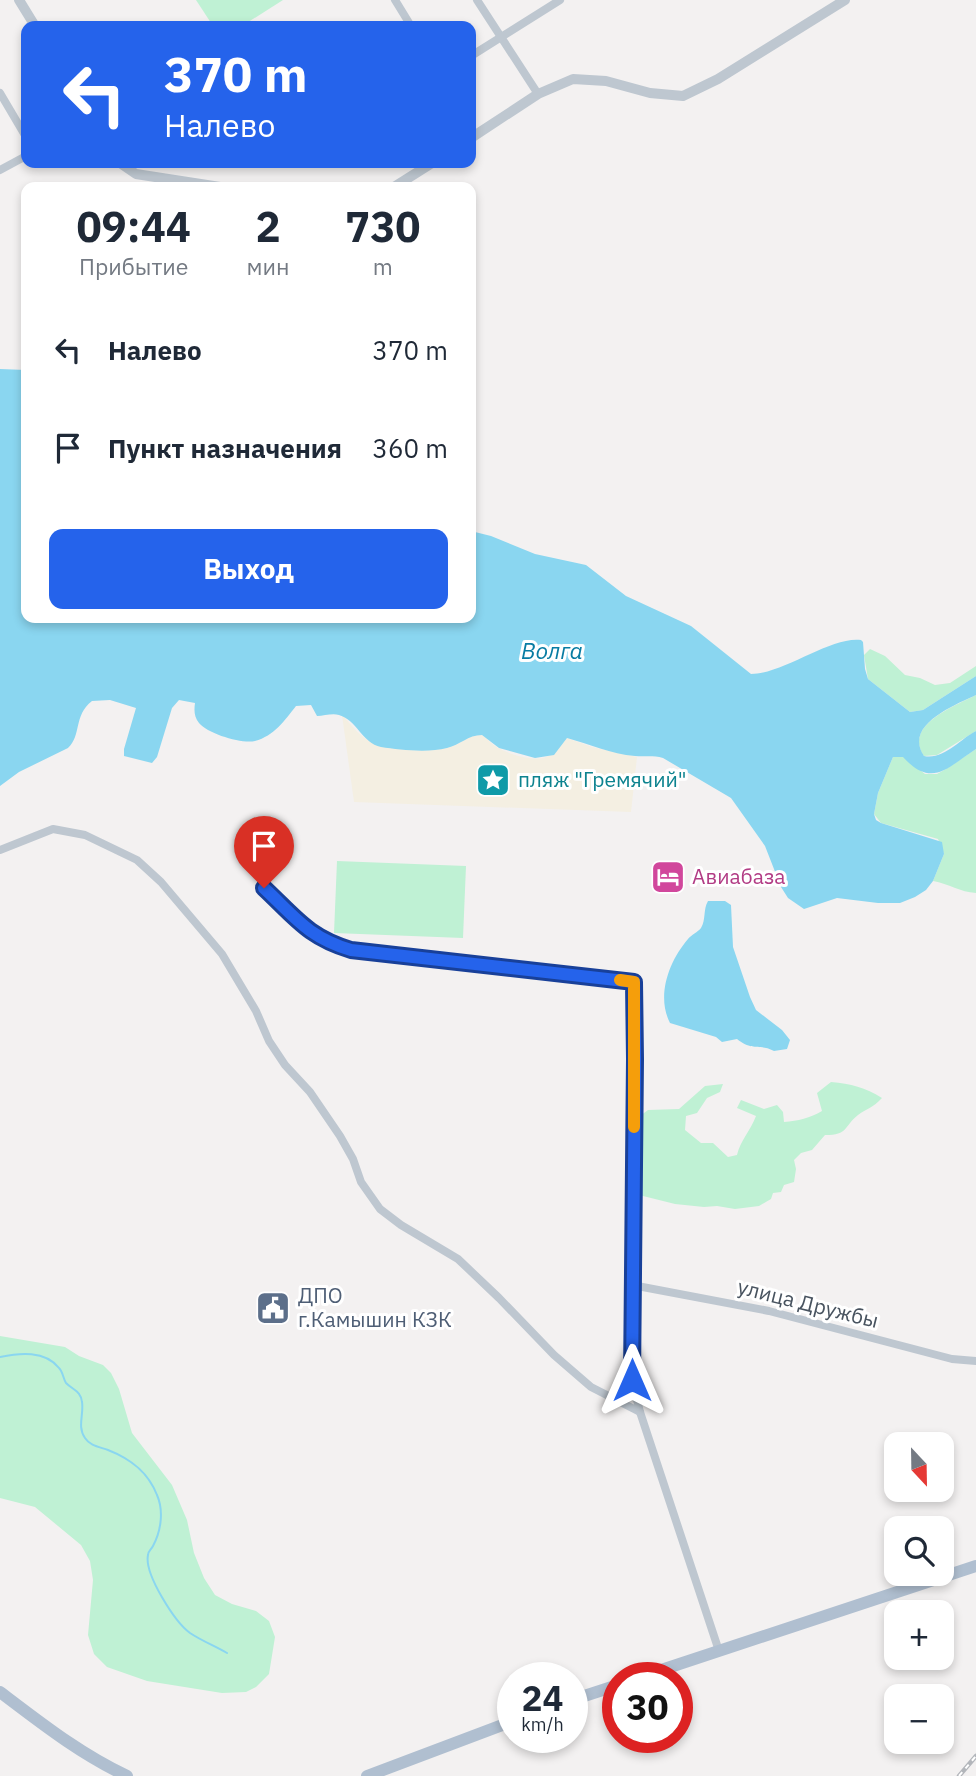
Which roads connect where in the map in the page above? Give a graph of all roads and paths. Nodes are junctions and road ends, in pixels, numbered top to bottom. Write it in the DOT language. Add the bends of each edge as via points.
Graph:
graph roads {
  1 [pos="19,0"];
  2 [pos="395,0"];
  3 [pos="477,0"];
  4 [pos="560,0"];
  5 [pos="845,0"];
  6 [pos="32,21"];
  7 [pos="408,21"];
  8 [pos="500,37"];
  9 [pos="476,53"];
  10 [pos="0,93"];
  11 [pos="538,94"];
  12 [pos="21,129"];
  13 [pos="476,135"];
  14 [pos="21,159"];
  15 [pos="127,168"];
  16 [pos="424,168"];
  17 [pos="0,170"];
  18 [pos="187,182"];
  19 [pos="402,182"];
  20 [pos="0,850"];
  21 [pos="264,888"];
  22 [pos="632,1284"];
  23 [pos="976,1361"];
  24 [pos="640,1412"];
  25 [pos="976,1566"];
  26 [pos="719,1651"];
  27 [pos="686,1662"];
  28 [pos="0,1692"];
  29 [pos="497,1727"];
  30 [pos="127,1776"];
  31 [pos="367,1776"];
  1 -- 6 [label="street"];
  2 -- 7 [label="street"];
  3 -- 8 [label="street"];
  4 -- 8 [label="street"];
  5 -- 11 [label="street" via="718,79 682,96 573,79"];
  8 -- 9 [label="street"];
  8 -- 11 [label="street"];
  10 -- 12 [label="street"];
  11 -- 13 [label="street"];
  14 -- 17 [label="street"];
  15 -- 18 [label="street" via="136,174"];
  16 -- 19 [label="street"];
  20 -- 24 [label="street" via="53,829 85,835 137,859 222,954 269,1041 340,1136 361,1182 380,1209 458,1259 591,1387"];
  21 -- 22 [label="street" via="307,931 351,950 634,982"];
  22 -- 23 [label="street, улица Дружбы" via="769,1311 951,1359"];
  22 -- 24 [label="street" via="632,1380"];
  24 -- 26 [label="street"];
  25 -- 26 [label="main road"];
  26 -- 27 [label="main road"];
  28 -- 30 [label="main road" via="58,1736"];
  29 -- 31 [label="main road"];
}
